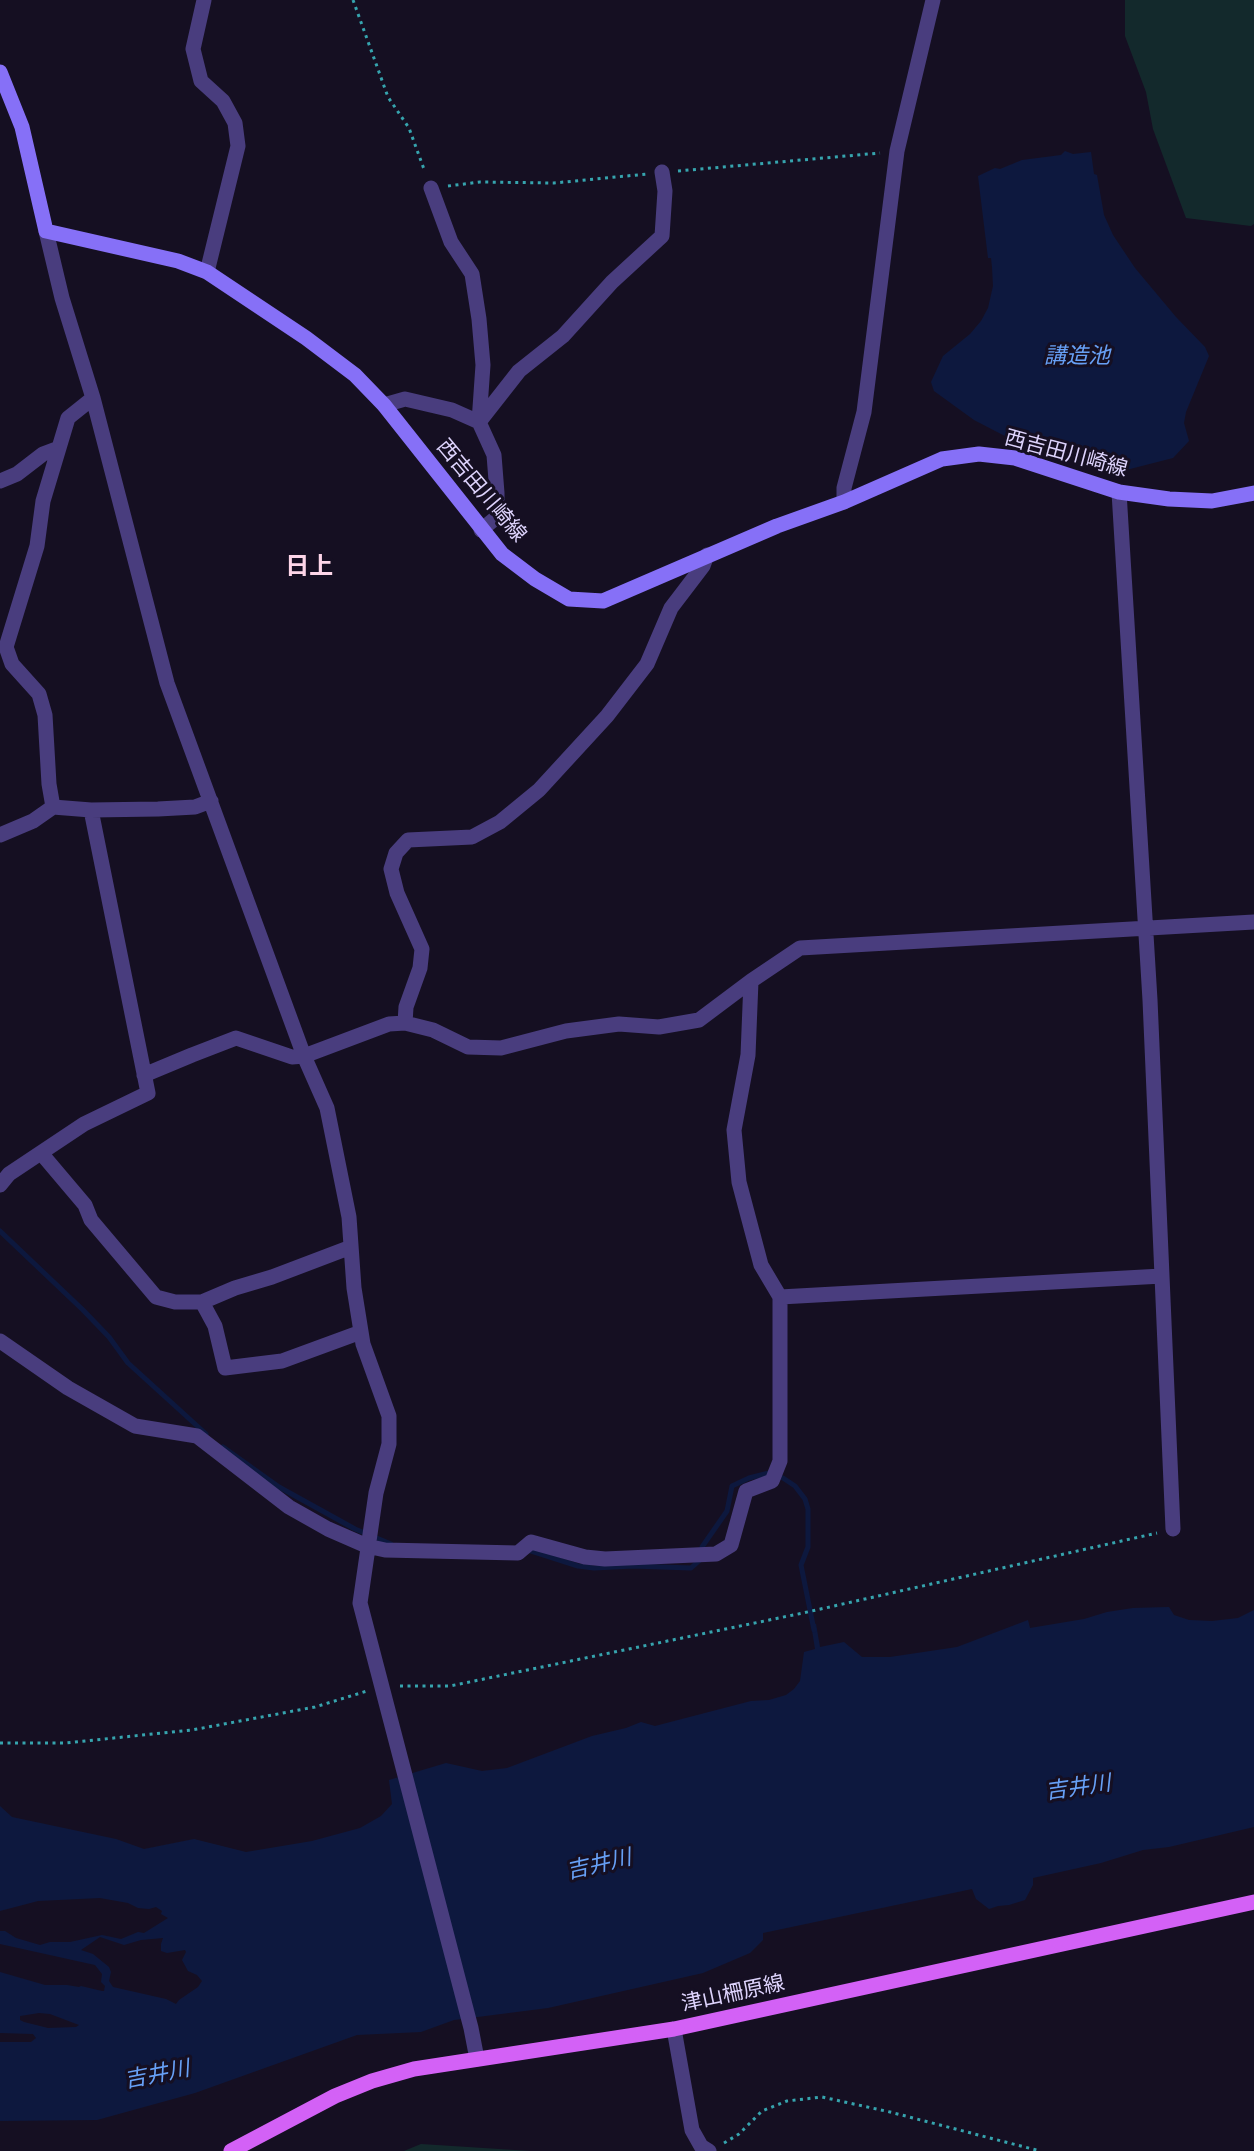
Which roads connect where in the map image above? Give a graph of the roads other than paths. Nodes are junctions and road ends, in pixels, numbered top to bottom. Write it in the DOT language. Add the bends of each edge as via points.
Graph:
graph roads {
  1 [pos="204,0"];
  2 [pos="933,0"];
  3 [pos="0,72"];
  4 [pos="662,172"];
  5 [pos="431,188"];
  6 [pos="46,231"];
  7 [pos="207,272"];
  8 [pos="93,398"];
  9 [pos="384,405"];
  10 [pos="479,422"];
  11 [pos="59,448"];
  12 [pos="0,481"];
  13 [pos="1119,492"];
  14 [pos="1254,493"];
  15 [pos="844,502"];
  16 [pos="481,530"];
  17 [pos="707,555"];
  18 [pos="211,801"];
  19 [pos="53,807"];
  20 [pos="91,810"];
  21 [pos="0,835"];
  22 [pos="1254,922"];
  23 [pos="1145,928"];
  24 [pos="751,981"];
  25 [pos="405,1023"];
  26 [pos="304,1056"];
  27 [pos="144,1075"];
  28 [pos="40,1153"];
  29 [pos="0,1185"];
  30 [pos="351,1247"];
  31 [pos="1162,1276"];
  32 [pos="780,1297"];
  33 [pos="202,1302"];
  34 [pos="361,1332"];
  35 [pos="0,1341"];
  36 [pos="1173,1529"];
  37 [pos="367,1546"];
  38 [pos="1254,1902"];
  39 [pos="674,2028"];
  40 [pos="477,2059"];
  41 [pos="715,2148"];
  42 [pos="231,2151"];
  1 -- 7 [label="street" via="193,49 201,81 223,101 234,123 238,146"];
  2 -- 15 [label="street" via="897,151 864,412 844,488"];
  3 -- 6 [label="main road" via="22,127"];
  4 -- 10 [label="street" via="662,236 612,282 563,336 519,371"];
  5 -- 10 [label="street" via="452,242 472,274 483,365"];
  6 -- 7 [label="main road, 西吉田川崎線" via="178,261"];
  6 -- 8 [label="street"];
  7 -- 9 [label="main road, 西吉田川崎線" via="306,338 355,375"];
  8 -- 11 [label="street" via="68,418"];
  8 -- 18 [label="street" via="167,683"];
  9 -- 10 [label="street" via="405,399 452,410"];
  9 -- 16 [label="main road, 西吉田川崎線"];
  10 -- 16 [label="street" via="494,454 497,493 497,517"];
  11 -- 12 [label="street"];
  11 -- 19 [label="street" via="43,501 37,546 6,647 12,664 39,694 45,715"];
  13 -- 14 [label="main road, 西吉田川崎線" via="1212,501"];
  13 -- 15 [label="main road, 西吉田川崎線" via="1015,458 979,454 942,459"];
  13 -- 23 [label="street"];
  15 -- 17 [label="main road, 西吉田川崎線"];
  16 -- 17 [label="main road, 西吉田川崎線" via="502,554 569,599 603,601"];
  17 -- 25 [label="street" via="671,608 646,664 608,716 539,790 500,822 472,837 408,840 396,853 391,869 397,893 422,949"];
  18 -- 20 [label="street" via="195,807"];
  18 -- 26 [label="street"];
  19 -- 20 [label="street"];
  19 -- 21 [label="street" via="33,821"];
  20 -- 27 [label="street"];
  22 -- 23 [label="street"];
  23 -- 24 [label="street" via="800,948"];
  23 -- 31 [label="street"];
  24 -- 25 [label="street" via="699,1020 659,1027 620,1024 566,1031 501,1048 468,1047 433,1030"];
  24 -- 32 [label="street" via="748,1055 734,1130 739,1182 761,1265"];
  25 -- 26 [label="street" via="389,1024"];
  26 -- 27 [label="street" via="292,1057 236,1038"];
  26 -- 30 [label="street" via="327,1108 349,1217"];
  27 -- 28 [label="street" via="148,1093 84,1124"];
  28 -- 29 [label="street"];
  28 -- 33 [label="street" via="156,1297"];
  30 -- 33 [label="street"];
  30 -- 34 [label="street"];
  31 -- 32 [label="street"];
  31 -- 36 [label="street"];
  32 -- 37 [label="street" via="780,1461 772,1481 746,1491 731,1545 716,1554 605,1559 531,1542 518,1553 385,1550"];
  33 -- 34 [label="street" via="215,1326 225,1368 282,1361"];
  34 -- 37 [label="street" via="389,1416 388,1444"];
  35 -- 37 [label="street" via="68,1388 135,1426 197,1436 289,1507"];
  37 -- 40 [label="street" via="360,1603"];
  38 -- 39 [label="main road, 津山柵原線"];
  39 -- 40 [label="main road, 津山柵原線"];
  39 -- 41 [label="street" via="692,2130 701,2146"];
  40 -- 42 [label="main road, 津山柵原線" via="414,2069 372,2081 335,2096"];
}
